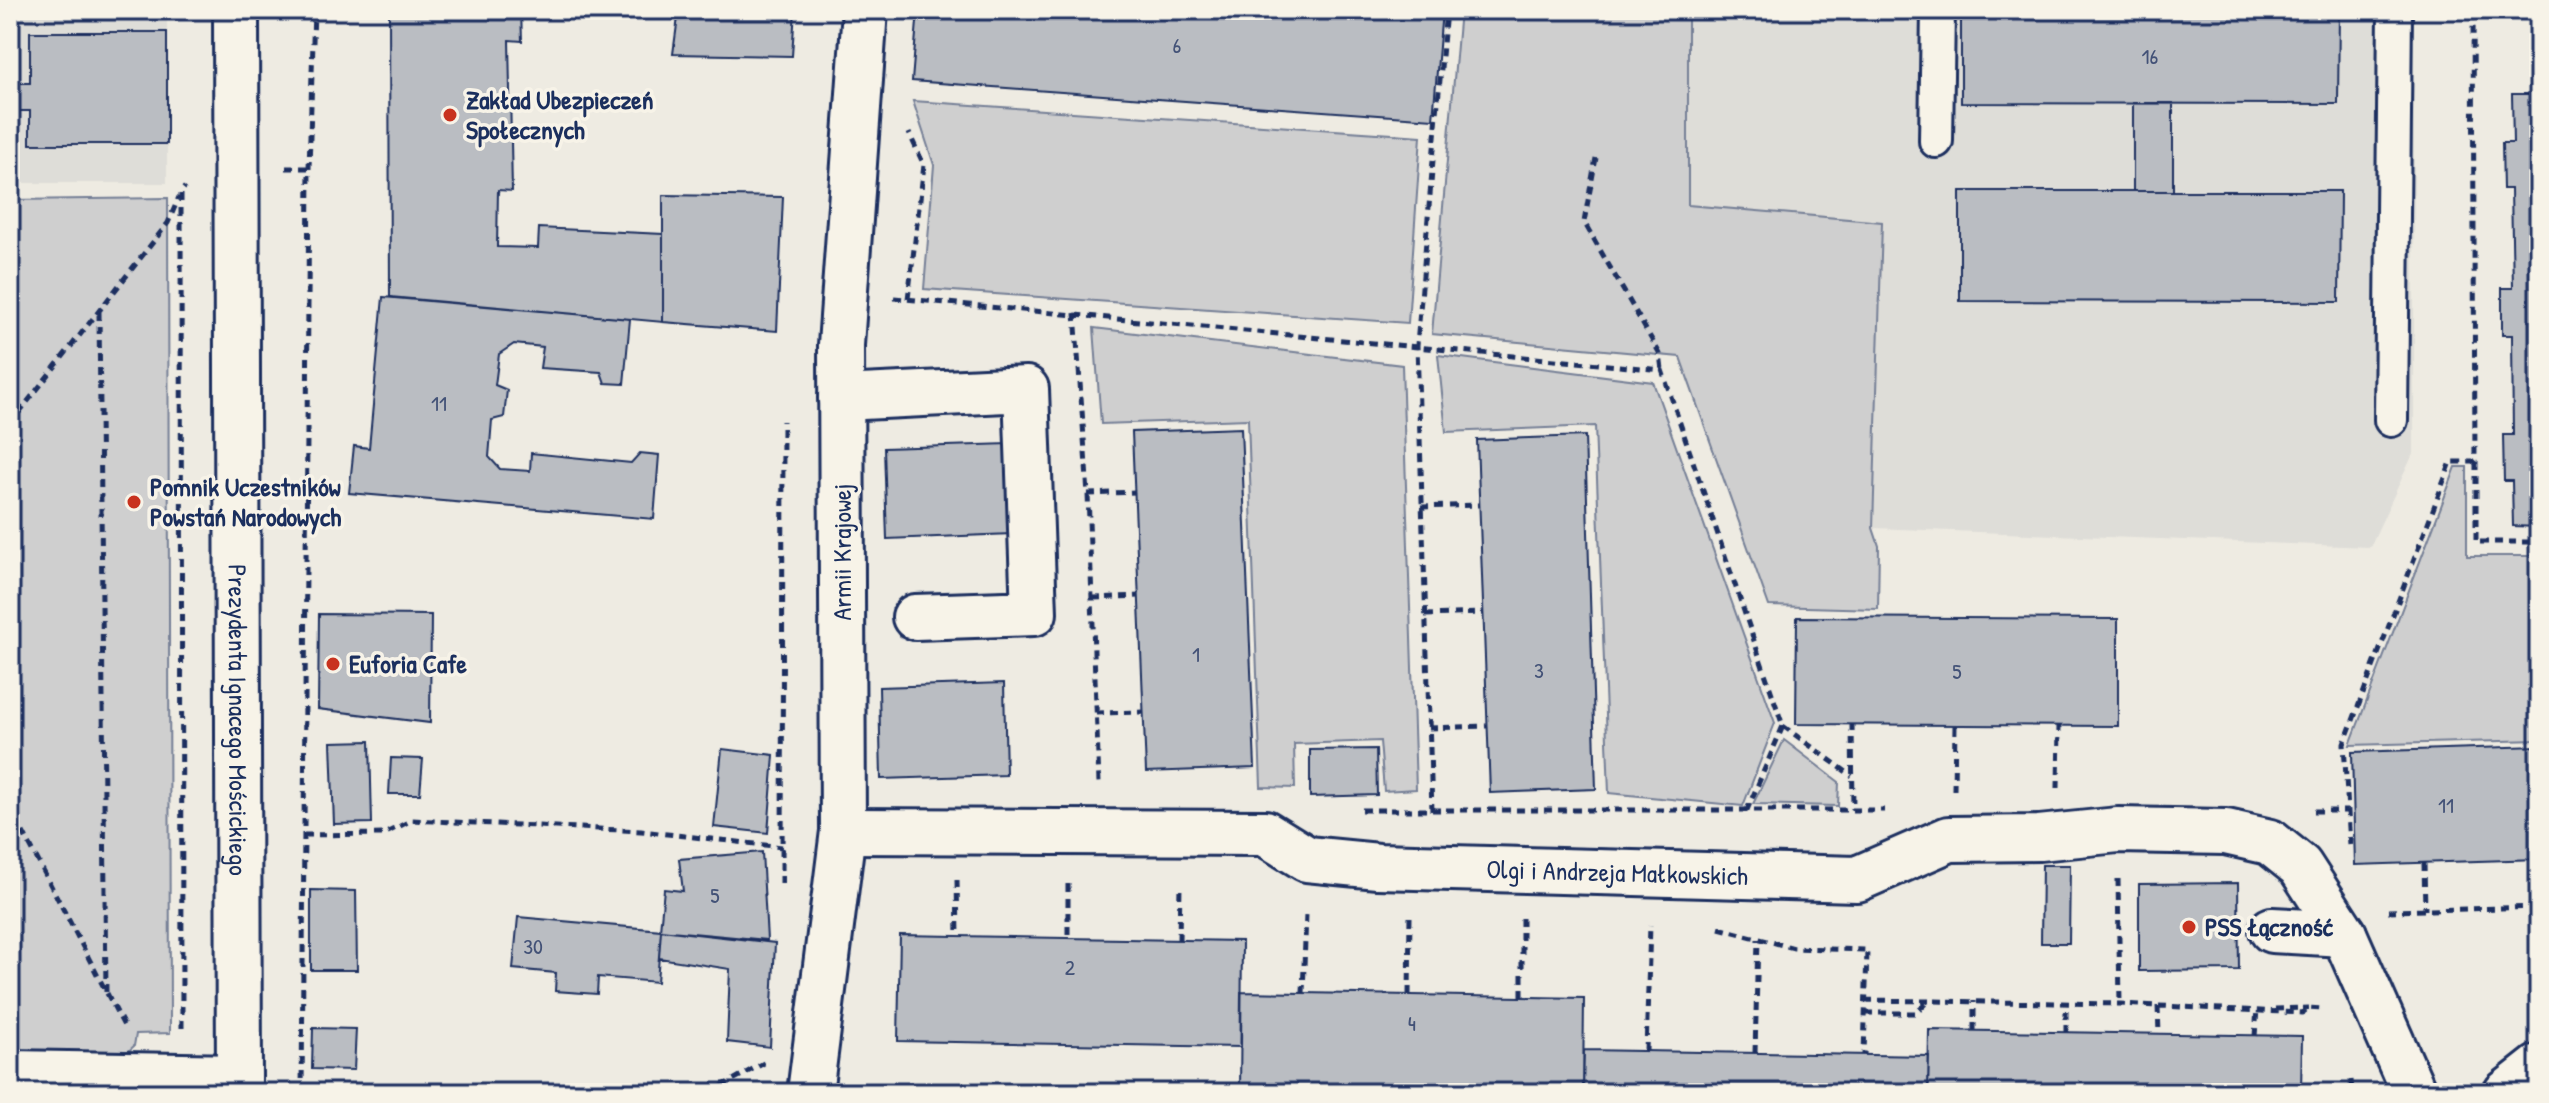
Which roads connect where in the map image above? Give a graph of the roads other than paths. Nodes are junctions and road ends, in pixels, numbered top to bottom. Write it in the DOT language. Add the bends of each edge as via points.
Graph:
graph roads {
  1 [pos="236,10"];
  2 [pos="865,10"];
  3 [pos="1938,10"];
  4 [pos="2395,10"];
  5 [pos="1936,141"];
  6 [pos="841,398"];
  7 [pos="2391,420"];
  8 [pos="915,617"];
  9 [pos="843,831"];
  10 [pos="2272,930"];
  11 [pos="2344,934"];
  12 [pos="2539,1067"];
  13 [pos="10,1073"];
  14 [pos="239,1085"];
  15 [pos="810,1093"];
  16 [pos="2414,1093"];
  17 [pos="2506,1093"];
  1 -- 14 [label="street, Prezydenta Ignacego Mościckiego"];
  2 -- 6 [label="street, Armii Krajowej"];
  3 -- 5 [label="lane"];
  4 -- 7 [label="lane"];
  6 -- 8 [label="street" via="1026,389 1034,613"];
  6 -- 9 [label="street, Armii Krajowej"];
  9 -- 11 [label="street, Olgi i Andrzeja Małkowskich" via="1265,833 1307,859 1378,866 1857,879 1949,839 2118,830 2226,832 2270,842 2300,866"];
  9 -- 15 [label="street, Armii Krajowej"];
  10 -- 11 [label="street"];
  11 -- 16 [label="street, Olgi i Andrzeja Małkowskich"];
  12 -- 17 [label="street"];
  13 -- 14 [label="street"];
}
